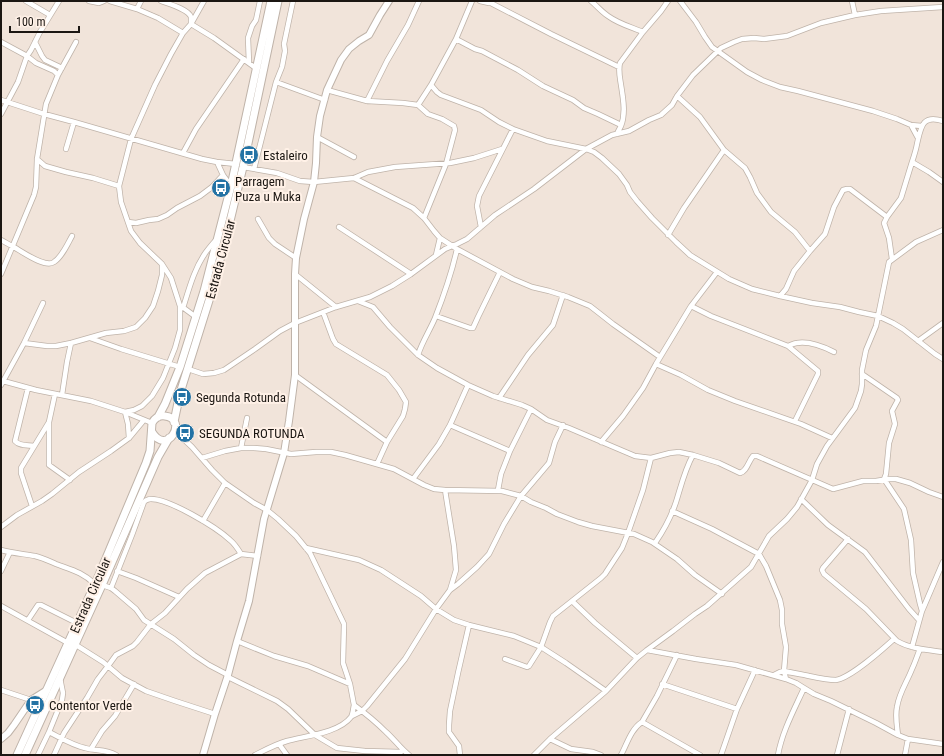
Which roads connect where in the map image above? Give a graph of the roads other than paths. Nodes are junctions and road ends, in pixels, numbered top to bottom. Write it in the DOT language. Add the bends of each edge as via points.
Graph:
graph roads {
  1 [pos="26,1"];
  2 [pos="59,1"];
  3 [pos="89,1"];
  4 [pos="104,1"];
  5 [pos="110,1"];
  6 [pos="141,1"];
  7 [pos="161,1"];
  8 [pos="204,1"];
  9 [pos="260,1"];
  10 [pos="272,1"];
  11 [pos="278,1"];
  12 [pos="293,1"];
  13 [pos="389,1"];
  14 [pos="419,1"];
  15 [pos="477,1"];
  16 [pos="480,1"];
  17 [pos="591,1"];
  18 [pos="668,1"];
  19 [pos="680,1"];
  20 [pos="852,1"];
  21 [pos="472,2"];
  22 [pos="488,2"];
  23 [pos="943,7"];
  24 [pos="137,9"];
  25 [pos="50,15"];
  26 [pos="855,15"];
  27 [pos="191,24"];
  28 [pos="643,32"];
  29 [pos="183,33"];
  30 [pos="456,39"];
  31 [pos="1,42"];
  32 [pos="35,42"];
  33 [pos="76,42"];
  34 [pos="717,51"];
  35 [pos="27,56"];
  36 [pos="244,59"];
  37 [pos="249,63"];
  38 [pos="619,67"];
  39 [pos="62,68"];
  40 [pos="257,68"];
  41 [pos="58,75"];
  42 [pos="276,82"];
  43 [pos="431,85"];
  44 [pos="328,90"];
  45 [pos="677,96"];
  46 [pos="1,100"];
  47 [pos="325,100"];
  48 [pos="367,101"];
  49 [pos="6,102"];
  50 [pos="418,105"];
  51 [pos="1,114"];
  52 [pos="44,114"];
  53 [pos="943,121"];
  54 [pos="74,122"];
  55 [pos="621,125"];
  56 [pos="911,126"];
  57 [pos="922,126"];
  58 [pos="513,129"];
  59 [pos="617,134"];
  60 [pos="317,137"];
  61 [pos="918,138"];
  62 [pos="131,139"];
  63 [pos="66,149"];
  64 [pos="502,149"];
  65 [pos="586,149"];
  66 [pos="724,150"];
  67 [pos="183,153"];
  68 [pos="354,157"];
  69 [pos="36,160"];
  70 [pos="217,162"];
  71 [pos="912,162"];
  72 [pos="236,164"];
  73 [pos="446,164"];
  74 [pos="45,166"];
  75 [pos="243,168"];
  76 [pos="254,169"];
  77 [pos="36,172"];
  78 [pos="223,175"];
  79 [pos="354,178"];
  80 [pos="314,182"];
  81 [pos="943,182"];
  82 [pos="119,186"];
  83 [pos="231,186"];
  84 [pos="887,217"];
  85 [pos="424,218"];
  86 [pos="258,219"];
  87 [pos="128,222"];
  88 [pos="339,227"];
  89 [pos="481,227"];
  90 [pos="943,230"];
  91 [pos="668,234"];
  92 [pos="72,236"];
  93 [pos="218,237"];
  94 [pos="440,238"];
  95 [pos="1,240"];
  96 [pos="13,246"];
  97 [pos="455,247"];
  98 [pos="810,251"];
  99 [pos="436,255"];
  100 [pos="296,258"];
  101 [pos="892,259"];
  102 [pos="162,264"];
  103 [pos="500,272"];
  104 [pos="717,272"];
  105 [pos="1,274"];
  106 [pos="295,274"];
  107 [pos="411,274"];
  108 [pos="563,295"];
  109 [pos="780,296"];
  110 [pos="370,297"];
  111 [pos="358,301"];
  112 [pos="44,303"];
  113 [pos="691,306"];
  114 [pos="181,307"];
  115 [pos="336,307"];
  116 [pos="373,307"];
  117 [pos="323,312"];
  118 [pos="436,316"];
  119 [pos="878,316"];
  120 [pos="196,317"];
  121 [pos="295,323"];
  122 [pos="943,323"];
  123 [pos="90,338"];
  124 [pos="918,341"];
  125 [pos="24,342"];
  126 [pos="71,343"];
  127 [pos="421,346"];
  128 [pos="788,346"];
  129 [pos="412,349"];
  130 [pos="834,352"];
  131 [pos="418,355"];
  132 [pos="660,357"];
  133 [pos="943,359"];
  134 [pos="170,363"];
  135 [pos="656,364"];
  136 [pos="184,368"];
  137 [pos="862,374"];
  138 [pos="295,375"];
  139 [pos="2,383"];
  140 [pos="468,385"];
  141 [pos="28,388"];
  142 [pos="55,394"];
  143 [pos="62,395"];
  144 [pos="499,398"];
  145 [pos="531,409"];
  146 [pos="126,412"];
  147 [pos="158,417"];
  148 [pos="247,418"];
  149 [pos="144,420"];
  150 [pos="794,421"];
  151 [pos="49,422"];
  152 [pos="174,422"];
  153 [pos="152,423"];
  154 [pos="450,425"];
  155 [pos="563,426"];
  156 [pos="175,431"];
  157 [pos="152,432"];
  158 [pos="129,438"];
  159 [pos="169,438"];
  160 [pos="832,438"];
  161 [pos="387,442"];
  162 [pos="602,442"];
  163 [pos="34,446"];
  164 [pos="241,448"];
  165 [pos="510,451"];
  166 [pos="284,453"];
  167 [pos="693,455"];
  168 [pos="202,458"];
  169 [pos="651,458"];
  170 [pos="377,464"];
  171 [pos="413,479"];
  172 [pos="884,479"];
  173 [pos="70,480"];
  174 [pos="812,480"];
  175 [pos="225,483"];
  176 [pos="445,490"];
  177 [pos="498,490"];
  178 [pos="521,496"];
  179 [pos="943,497"];
  180 [pos="801,499"];
  181 [pos="32,506"];
  182 [pos="267,510"];
  183 [pos="672,511"];
  184 [pos="203,521"];
  185 [pos="1,527"];
  186 [pos="628,533"];
  187 [pos="848,539"];
  188 [pos="655,544"];
  189 [pos="306,548"];
  190 [pos="1,550"];
  191 [pos="10,552"];
  192 [pos="242,554"];
  193 [pos="759,554"];
  194 [pos="258,556"];
  195 [pos="943,562"];
  196 [pos="1,571"];
  197 [pos="117,571"];
  198 [pos="99,575"];
  199 [pos="87,577"];
  200 [pos="99,585"];
  201 [pos="111,588"];
  202 [pos="450,590"];
  203 [pos="722,594"];
  204 [pos="179,597"];
  205 [pos="572,601"];
  206 [pos="1,606"];
  207 [pos="436,609"];
  208 [pos="922,611"];
  209 [pos="28,620"];
  210 [pos="919,620"];
  211 [pos="77,623"];
  212 [pos="151,624"];
  213 [pos="469,625"];
  214 [pos="894,639"];
  215 [pos="237,641"];
  216 [pos="68,643"];
  217 [pos="76,645"];
  218 [pos="540,646"];
  219 [pos="912,647"];
  220 [pos="920,649"];
  221 [pos="647,650"];
  222 [pos="943,652"];
  223 [pos="677,655"];
  224 [pos="637,658"];
  225 [pos="505,659"];
  226 [pos="108,666"];
  227 [pos="755,670"];
  228 [pos="784,671"];
  229 [pos="774,675"];
  230 [pos="228,676"];
  231 [pos="60,678"];
  232 [pos="786,679"];
  233 [pos="134,684"];
  234 [pos="350,684"];
  235 [pos="662,684"];
  236 [pos="804,688"];
  237 [pos="1,690"];
  238 [pos="47,690"];
  239 [pos="606,691"];
  240 [pos="32,700"];
  241 [pos="354,705"];
  242 [pos="737,709"];
  243 [pos="848,709"];
  244 [pos="362,711"];
  245 [pos="215,714"];
  246 [pos="352,716"];
  247 [pos="642,722"];
  248 [pos="49,732"];
  249 [pos="315,735"];
  250 [pos="898,735"];
  251 [pos="1,738"];
  252 [pos="62,739"];
  253 [pos="550,739"];
  254 [pos="908,739"];
  255 [pos="279,744"];
  256 [pos="943,744"];
  257 [pos="90,749"];
  258 [pos="401,752"];
  259 [pos="17,755"];
  260 [pos="25,755"];
  261 [pos="38,755"];
  262 [pos="54,755"];
  263 [pos="116,755"];
  264 [pos="203,755"];
  265 [pos="255,755"];
  266 [pos="287,755"];
  267 [pos="408,755"];
  268 [pos="460,755"];
  269 [pos="534,755"];
  270 [pos="601,755"];
  271 [pos="622,755"];
  272 [pos="700,755"];
  273 [pos="721,755"];
  274 [pos="778,755"];
  275 [pos="836,755"];
  276 [pos="905,755"];
  1 -- 25 [label="street"];
  2 -- 25 [label="street"];
  3 -- 4 [label="street" via="99,4"];
  5 -- 24 [label="street"];
  6 -- 24 [label="street"];
  7 -- 27 [label="street" via="189,14"];
  8 -- 27 [label="street"];
  9 -- 37 [label="street" via="256,20 248,38"];
  10 -- 40 [label="main road, Estrada Circular"];
  11 -- 75 [label="main road, Estrada Circular"];
  12 -- 42 [label="street" via="282,67"];
  13 -- 44 [label="street" via="369,35 349,49 341,60"];
  14 -- 48 [label="street"];
  15 -- 21 [label="street"];
  16 -- 22 [label="street"];
  17 -- 28 [label="street" via="610,18"];
  18 -- 28 [label="street"];
  19 -- 34 [label="street"];
  20 -- 26 [label="street"];
  21 -- 30 [label="street"];
  22 -- 38 [label="street"];
  23 -- 26 [label="street"];
  24 -- 29 [label="street"];
  25 -- 32 [label="street"];
  26 -- 34 [label="street" via="787,36 742,39"];
  27 -- 29 [label="street"];
  27 -- 36 [label="street"];
  28 -- 38 [label="street"];
  29 -- 62 [label="street" via="155,85"];
  30 -- 43 [label="street"];
  30 -- 55 [label="street" via="518,70 584,108"];
  31 -- 35 [label="street"];
  32 -- 35 [label="street"];
  32 -- 39 [label="street" via="45,60"];
  33 -- 39 [label="street"];
  34 -- 45 [label="street" via="693,74"];
  34 -- 56 [label="street" via="747,72 780,87 873,111"];
  35 -- 41 [label="street"];
  35 -- 49 [label="street" via="18,82"];
  36 -- 37 [label="street"];
  36 -- 67 [label="street" via="200,123"];
  37 -- 40 [label="street"];
  38 -- 55 [label="street" via="623,107"];
  39 -- 41 [label="street"];
  40 -- 72 [label="main road, Estrada Circular"];
  41 -- 52 [label="street"];
  42 -- 47 [label="street"];
  42 -- 76 [label="street"];
  43 -- 50 [label="street"];
  43 -- 58 [label="street" via="441,95 481,110"];
  44 -- 47 [label="street"];
  44 -- 48 [label="street"];
  45 -- 59 [label="street" via="661,116"];
  45 -- 66 [label="street" via="700,117"];
  46 -- 49 [label="street"];
  47 -- 60 [label="street"];
  48 -- 50 [label="street"];
  49 -- 51 [label="street"];
  49 -- 52 [label="street"];
  50 -- 73 [label="street" via="428,114 454,126"];
  52 -- 54 [label="street"];
  52 -- 69 [label="street"];
  53 -- 57 [label="street" via="933,118"];
  54 -- 62 [label="street"];
  54 -- 63 [label="street"];
  55 -- 59 [label="street"];
  56 -- 57 [label="street"];
  56 -- 61 [label="street"];
  57 -- 61 [label="street"];
  58 -- 64 [label="street"];
  58 -- 65 [label="street" via="547,141"];
  59 -- 65 [label="street"];
  60 -- 68 [label="street"];
  60 -- 80 [label="street"];
  61 -- 71 [label="street"];
  62 -- 67 [label="street"];
  62 -- 82 [label="street"];
  64 -- 73 [label="street"];
  64 -- 89 [label="street" via="479,196 477,206"];
  65 -- 89 [label="street"];
  65 -- 91 [label="street" via="602,158 619,174 637,201"];
  66 -- 91 [label="street"];
  66 -- 98 [label="street" via="745,168 757,193 771,212 795,232"];
  67 -- 70 [label="street"];
  69 -- 74 [label="street"];
  69 -- 77 [label="street"];
  70 -- 72 [label="street"];
  70 -- 78 [label="street"];
  71 -- 81 [label="street"];
  71 -- 84 [label="street" via="901,198"];
  72 -- 83 [label="main road, Estrada Circular"];
  73 -- 79 [label="street" via="395,167"];
  73 -- 85 [label="street"];
  74 -- 77 [label="street"];
  74 -- 82 [label="street"];
  75 -- 76 [label="street"];
  75 -- 136 [label="main road, Estrada Circular" via="212,291"];
  76 -- 80 [label="street"];
  77 -- 96 [label="street" via="34,195"];
  78 -- 83 [label="street"];
  78 -- 87 [label="street" via="200,196 167,215 136,224"];
  79 -- 80 [label="street"];
  79 -- 85 [label="street" via="413,208"];
  80 -- 100 [label="street"];
  82 -- 87 [label="street"];
  83 -- 93 [label="main road, Estrada Circular"];
  84 -- 98 [label="street" via="850,189 845,189 834,207 825,234"];
  84 -- 101 [label="street" via="884,225"];
  85 -- 94 [label="street"];
  86 -- 100 [label="street" via="269,238"];
  87 -- 102 [label="street" via="131,231"];
  88 -- 107 [label="street"];
  89 -- 97 [label="street"];
  90 -- 101 [label="street" via="916,242"];
  91 -- 104 [label="street" via="690,255"];
  92 -- 96 [label="street" via="62,254 52,264 36,260"];
  93 -- 114 [label="street" via="201,260"];
  93 -- 120 [label="main road, Estrada Circular"];
  94 -- 97 [label="street"];
  94 -- 99 [label="street"];
  95 -- 96 [label="street"];
  96 -- 105 [label="street"];
  97 -- 99 [label="street" via="445,249"];
  97 -- 103 [label="street"];
  97 -- 118 [label="street" via="445,291"];
  98 -- 109 [label="street" via="794,271"];
  99 -- 107 [label="street"];
  100 -- 106 [label="street"];
  101 -- 119 [label="street" via="888,265"];
  102 -- 114 [label="street" via="171,278"];
  102 -- 123 [label="street" via="158,291 153,306 145,318 136,327"];
  103 -- 108 [label="street" via="532,287"];
  103 -- 118 [label="street" via="473,328"];
  104 -- 109 [label="street" via="738,284"];
  104 -- 113 [label="street"];
  106 -- 115 [label="street"];
  106 -- 121 [label="street"];
  107 -- 110 [label="street"];
  108 -- 132 [label="street" via="590,306"];
  108 -- 144 [label="street" via="553,325 528,355"];
  109 -- 119 [label="street"];
  110 -- 111 [label="street"];
  110 -- 116 [label="street"];
  111 -- 115 [label="street"];
  111 -- 116 [label="street"];
  112 -- 125 [label="street"];
  113 -- 128 [label="street"];
  113 -- 132 [label="street"];
  114 -- 120 [label="street"];
  114 -- 134 [label="street" via="180,330"];
  115 -- 117 [label="street"];
  116 -- 129 [label="street"];
  117 -- 121 [label="street"];
  117 -- 161 [label="street" via="336,344 387,375 406,402 403,416"];
  118 -- 127 [label="street"];
  119 -- 124 [label="street" via="893,323"];
  119 -- 137 [label="street" via="866,350"];
  120 -- 136 [label="main road, Estrada Circular"];
  121 -- 136 [label="street" via="224,370 203,374"];
  121 -- 138 [label="street"];
  122 -- 124 [label="street"];
  123 -- 126 [label="street"];
  123 -- 134 [label="street"];
  124 -- 133 [label="street"];
  125 -- 126 [label="street" via="47,346"];
  125 -- 139 [label="street"];
  126 -- 143 [label="street"];
  127 -- 129 [label="street"];
  127 -- 131 [label="street"];
  128 -- 130 [label="street" via="795,343 810,344"];
  128 -- 150 [label="street" via="818,371"];
  129 -- 131 [label="street"];
  131 -- 140 [label="street"];
  132 -- 135 [label="street"];
  134 -- 136 [label="street"];
  134 -- 146 [label="street" via="152,396 142,406"];
  135 -- 150 [label="street" via="708,390"];
  135 -- 162 [label="street" via="643,388"];
  136 -- 147 [label="main road, Estrada Circular"];
  136 -- 152 [label="main road, Estrada Circular"];
  137 -- 160 [label="street" via="861,391 857,402"];
  137 -- 172 [label="street" via="898,400 892,411 895,424 889,443"];
  138 -- 161 [label="street"];
  138 -- 166 [label="street"];
  139 -- 141 [label="street"];
  140 -- 144 [label="street"];
  140 -- 154 [label="street"];
  141 -- 142 [label="street"];
  141 -- 163 [label="street" via="15,441 18,444"];
  142 -- 143 [label="street"];
  142 -- 151 [label="street"];
  143 -- 146 [label="street"];
  144 -- 145 [label="street"];
  145 -- 155 [label="street" via="547,420"];
  145 -- 165 [label="street"];
  146 -- 149 [label="street"];
  146 -- 158 [label="street"];
  147 -- 152 [label="main road" via="167,416"];
  147 -- 153 [label="main road"];
  148 -- 164 [label="street"];
  149 -- 153 [label="street"];
  149 -- 158 [label="street"];
  150 -- 160 [label="street"];
  151 -- 163 [label="street"];
  151 -- 173 [label="street" via="49,466"];
  152 -- 156 [label="main road"];
  153 -- 157 [label="main road"];
  154 -- 165 [label="street"];
  154 -- 171 [label="street"];
  155 -- 162 [label="street"];
  155 -- 178 [label="street" via="549,463"];
  156 -- 159 [label="main road"];
  156 -- 168 [label="street"];
  157 -- 159 [label="main road" via="161,440"];
  157 -- 198 [label="main road, Estrada Circular" via="146,463"];
  158 -- 173 [label="street"];
  159 -- 200 [label="main road, Estrada Circular"];
  160 -- 174 [label="street" via="817,464"];
  161 -- 170 [label="street"];
  162 -- 169 [label="street" via="635,456"];
  163 -- 181 [label="street" via="21,468"];
  164 -- 166 [label="street"];
  164 -- 168 [label="street"];
  165 -- 177 [label="street"];
  166 -- 170 [label="street" via="331,452"];
  166 -- 182 [label="street"];
  167 -- 169 [label="street" via="679,452"];
  167 -- 174 [label="street" via="740,473 743,473 753,456 757,456"];
  167 -- 183 [label="street"];
  168 -- 175 [label="street"];
  169 -- 186 [label="street"];
  170 -- 171 [label="street"];
  171 -- 176 [label="street" via="429,487"];
  172 -- 174 [label="street" via="863,481 833,489"];
  172 -- 179 [label="street" via="910,483"];
  172 -- 208 [label="street" via="904,509 911,540 913,573"];
  173 -- 181 [label="street"];
  174 -- 180 [label="street"];
  175 -- 182 [label="street"];
  175 -- 184 [label="street"];
  176 -- 177 [label="street"];
  176 -- 202 [label="street" via="456,570"];
  177 -- 178 [label="street"];
  178 -- 186 [label="street" via="578,522"];
  178 -- 202 [label="street" via="489,554"];
  180 -- 187 [label="street"];
  180 -- 193 [label="street" via="787,519 770,536"];
  181 -- 185 [label="street"];
  182 -- 189 [label="street"];
  182 -- 194 [label="street"];
  183 -- 188 [label="street" via="665,529"];
  183 -- 193 [label="street"];
  184 -- 192 [label="street" via="229,539"];
  184 -- 197 [label="street" via="162,501 146,500"];
  186 -- 188 [label="street"];
  186 -- 205 [label="street" via="622,548 605,574"];
  187 -- 210 [label="street" via="865,552"];
  187 -- 214 [label="street" via="822,570 866,609"];
  188 -- 203 [label="street"];
  189 -- 207 [label="street" via="359,560 381,570"];
  189 -- 234 [label="street" via="344,624 343,663"];
  190 -- 191 [label="street"];
  191 -- 196 [label="street"];
  191 -- 199 [label="street" via="45,559"];
  192 -- 194 [label="street"];
  192 -- 204 [label="street" via="205,573"];
  193 -- 203 [label="street" via="751,567"];
  193 -- 228 [label="street" via="780,600 786,647"];
  194 -- 215 [label="street" via="249,601"];
  195 -- 208 [label="street"];
  197 -- 201 [label="street"];
  197 -- 204 [label="street"];
  198 -- 199 [label="street"];
  198 -- 200 [label="main road, Estrada Circular"];
  199 -- 200 [label="street"];
  200 -- 201 [label="street"];
  200 -- 211 [label="main road, Estrada Circular"];
  200 -- 217 [label="main road, Estrada Circular"];
  201 -- 212 [label="street"];
  202 -- 207 [label="street"];
  203 -- 221 [label="street"];
  204 -- 212 [label="street"];
  205 -- 218 [label="street" via="553,616"];
  205 -- 224 [label="street"];
  206 -- 209 [label="street"];
  207 -- 213 [label="street" via="454,620"];
  207 -- 244 [label="street" via="405,659"];
  208 -- 210 [label="street"];
  209 -- 211 [label="street" via="38,605 41,605"];
  209 -- 216 [label="street"];
  210 -- 219 [label="street"];
  211 -- 216 [label="main road, Estrada Circular"];
  212 -- 226 [label="street" via="133,646 116,655"];
  212 -- 230 [label="street"];
  213 -- 218 [label="street" via="514,636"];
  213 -- 268 [label="street" via="449,725 449,732 459,746"];
  214 -- 219 [label="street"];
  214 -- 228 [label="street" via="853,672 837,680"];
  215 -- 230 [label="street"];
  215 -- 234 [label="street"];
  216 -- 238 [label="main road, Estrada Circular"];
  217 -- 226 [label="street"];
  217 -- 231 [label="main road, Estrada Circular"];
  218 -- 225 [label="street" via="527,667"];
  218 -- 239 [label="street"];
  219 -- 220 [label="street"];
  220 -- 222 [label="street"];
  220 -- 250 [label="street" via="901,691 896,719"];
  221 -- 223 [label="street"];
  221 -- 224 [label="street"];
  223 -- 227 [label="street"];
  223 -- 235 [label="street"];
  224 -- 239 [label="street"];
  226 -- 233 [label="street"];
  226 -- 252 [label="street"];
  227 -- 229 [label="street"];
  227 -- 242 [label="street"];
  228 -- 229 [label="street"];
  228 -- 232 [label="street"];
  229 -- 232 [label="street"];
  230 -- 245 [label="street"];
  230 -- 249 [label="street" via="278,701"];
  231 -- 248 [label="street" via="62,700"];
  231 -- 260 [label="main road, Estrada Circular"];
  232 -- 236 [label="street"];
  233 -- 245 [label="street" via="158,696"];
  233 -- 257 [label="street" via="119,710"];
  234 -- 241 [label="street"];
  235 -- 242 [label="street"];
  235 -- 247 [label="street"];
  236 -- 243 [label="street"];
  236 -- 274 [label="street"];
  237 -- 240 [label="street"];
  238 -- 240 [label="street"];
  238 -- 259 [label="main road, Estrada Circular"];
  239 -- 253 [label="street"];
  240 -- 251 [label="street"];
  241 -- 244 [label="street"];
  241 -- 246 [label="street"];
  242 -- 273 [label="street"];
  243 -- 250 [label="street"];
  243 -- 275 [label="street"];
  244 -- 246 [label="street"];
  244 -- 258 [label="street" via="387,732"];
  245 -- 264 [label="street"];
  246 -- 249 [label="street" via="343,724"];
  247 -- 271 [label="street" via="633,731"];
  247 -- 272 [label="street"];
  248 -- 252 [label="street"];
  248 -- 261 [label="street"];
  249 -- 255 [label="street"];
  249 -- 258 [label="street" via="337,748"];
  250 -- 254 [label="street"];
  252 -- 257 [label="street"];
  252 -- 262 [label="street"];
  253 -- 269 [label="street"];
  253 -- 270 [label="street" via="571,749"];
  254 -- 256 [label="street"];
  254 -- 276 [label="street"];
  255 -- 265 [label="street"];
  255 -- 266 [label="street"];
  257 -- 263 [label="street" via="112,752"];
  258 -- 267 [label="street"];
}
